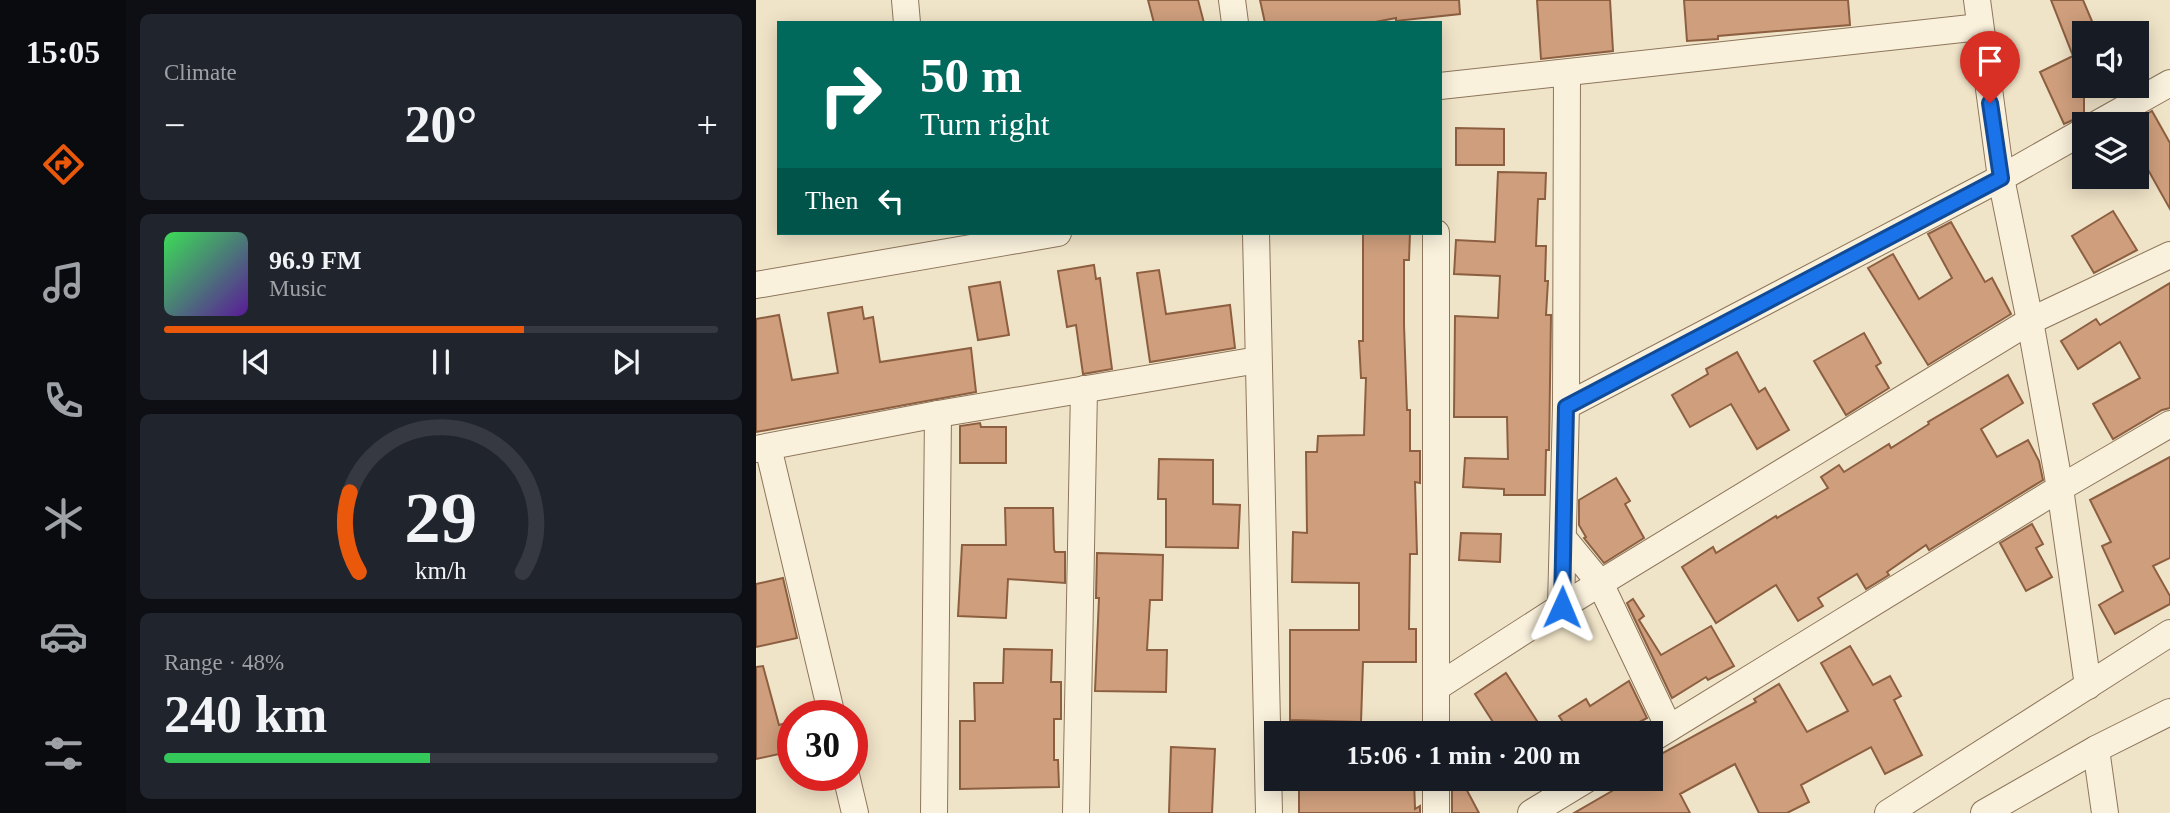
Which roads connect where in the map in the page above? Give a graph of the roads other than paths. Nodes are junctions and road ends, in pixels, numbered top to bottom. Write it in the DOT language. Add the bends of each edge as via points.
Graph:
graph roads {
  1 [pos="905,0"];
  2 [pos="1233,0"];
  3 [pos="1979,7"];
  4 [pos="907,21"];
  5 [pos="1235,21"];
  6 [pos="1567,74"];
  7 [pos="2170,83"];
  8 [pos="1442,86"];
  9 [pos="2118,112"];
  10 [pos="2072,138"];
  11 [pos="2001,178"];
  12 [pos="1034,235"];
  13 [pos="1256,235"];
  14 [pos="1436,235"];
  15 [pos="926,244"];
  16 [pos="2170,255"];
  17 [pos="756,285"];
  18 [pos="2030,321"];
  19 [pos="1258,360"];
  20 [pos="1084,389"];
  21 [pos="1566,407"];
  22 [pos="938,414"];
  23 [pos="2170,424"];
  24 [pos="762,448"];
  25 [pos="2060,488"];
  26 [pos="1563,538"];
  27 [pos="1600,583"];
  28 [pos="1562,607"];
  29 [pos="2170,632"];
  30 [pos="2088,686"];
  31 [pos="1437,687"];
  32 [pos="828,700"];
  33 [pos="2170,712"];
  34 [pos="1436,721"];
  35 [pos="1655,721"];
  36 [pos="1663,732"];
  37 [pos="2096,749"];
  38 [pos="850,791"];
  39 [pos="1436,791"];
  40 [pos="1567,791"];
  41 [pos="855,813"];
  42 [pos="934,813"];
  43 [pos="1076,813"];
  44 [pos="1269,813"];
  45 [pos="1436,813"];
  46 [pos="1531,813"];
  47 [pos="1888,813"];
  48 [pos="1983,813"];
  49 [pos="2105,813"];
  1 -- 4 [label="street"];
  2 -- 5 [label="street"];
  3 -- 6 [label="street"];
  3 -- 11 [label="street"];
  6 -- 8 [label="street"];
  6 -- 21 [label="street"];
  7 -- 9 [label="street"];
  10 -- 11 [label="street"];
  11 -- 18 [label="street"];
  11 -- 21 [label="street"];
  12 -- 15 [label="street"];
  13 -- 19 [label="street"];
  14 -- 31 [label="street"];
  15 -- 17 [label="street"];
  16 -- 18 [label="street"];
  18 -- 25 [label="street"];
  18 -- 27 [label="street"];
  19 -- 20 [label="street"];
  19 -- 44 [label="street"];
  20 -- 22 [label="street"];
  20 -- 43 [label="street"];
  21 -- 26 [label="street"];
  22 -- 24 [label="street"];
  22 -- 42 [label="street"];
  23 -- 25 [label="street"];
  24 -- 32 [label="street"];
  25 -- 30 [label="street"];
  25 -- 36 [label="street"];
  26 -- 27 [label="street"];
  26 -- 28 [label="street"];
  27 -- 28 [label="street"];
  27 -- 35 [label="street"];
  28 -- 31 [label="street"];
  29 -- 30 [label="street"];
  30 -- 47 [label="street"];
  31 -- 34 [label="street"];
  33 -- 37 [label="street"];
  37 -- 48 [label="street"];
  37 -- 49 [label="street"];
  38 -- 41 [label="street"];
  39 -- 45 [label="street"];
  40 -- 46 [label="street"];
}
